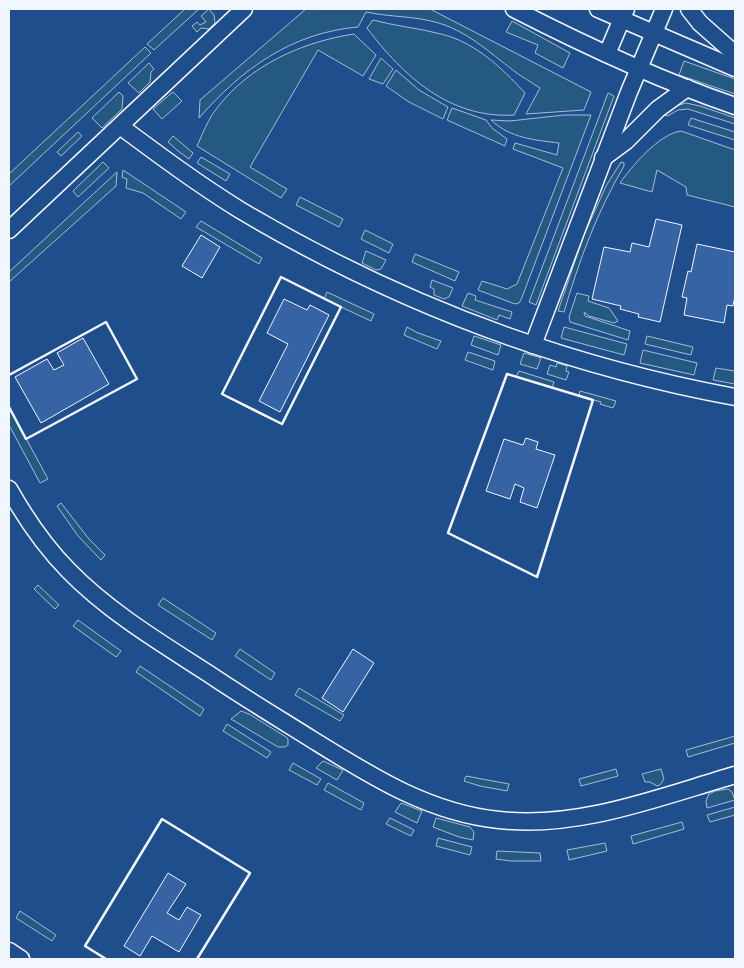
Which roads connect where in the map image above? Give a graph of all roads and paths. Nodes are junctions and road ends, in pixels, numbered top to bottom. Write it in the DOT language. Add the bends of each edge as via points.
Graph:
graph roads {
  1 [pos="244,9"];
  2 [pos="514,9"];
  3 [pos="598,9"];
  4 [pos="664,9"];
  5 [pos="689,9"];
  6 [pos="624,14"];
  7 [pos="654,33"];
  8 [pos="607,54"];
  9 [pos="735,54"];
  10 [pos="639,67"];
  11 [pos="735,68"];
  12 [pos="687,88"];
  13 [pos="735,106"];
  14 [pos="120,126"];
  15 [pos="603,158"];
  16 [pos="9,230"];
  17 [pos="533,345"];
  18 [pos="735,397"];
  19 [pos="9,489"];
  20 [pos="735,775"];
  21 [pos="9,951"];
  22 [pos="21,959"];
  1 -- 14 [label="street"];
  2 -- 8 [label="street"];
  3 -- 6 [label="street"];
  4 -- 7 [label="street"];
  5 -- 9 [label="street"];
  6 -- 7 [label="street"];
  6 -- 8 [label="street"];
  7 -- 10 [label="street"];
  7 -- 11 [label="street"];
  8 -- 10 [label="street"];
  10 -- 12 [label="street"];
  10 -- 15 [label="street"];
  12 -- 13 [label="street"];
  12 -- 15 [label="street"];
  14 -- 16 [label="street"];
  14 -- 17 [label="street" via="208,189 310,249 419,302"];
  15 -- 17 [label="street"];
  17 -- 18 [label="street" via="643,377"];
  19 -- 20 [label="street" via="52,552 107,605 248,700 354,765 421,800 456,812 500,821 545,822 611,811"];
  21 -- 22 [label="street"];
}
